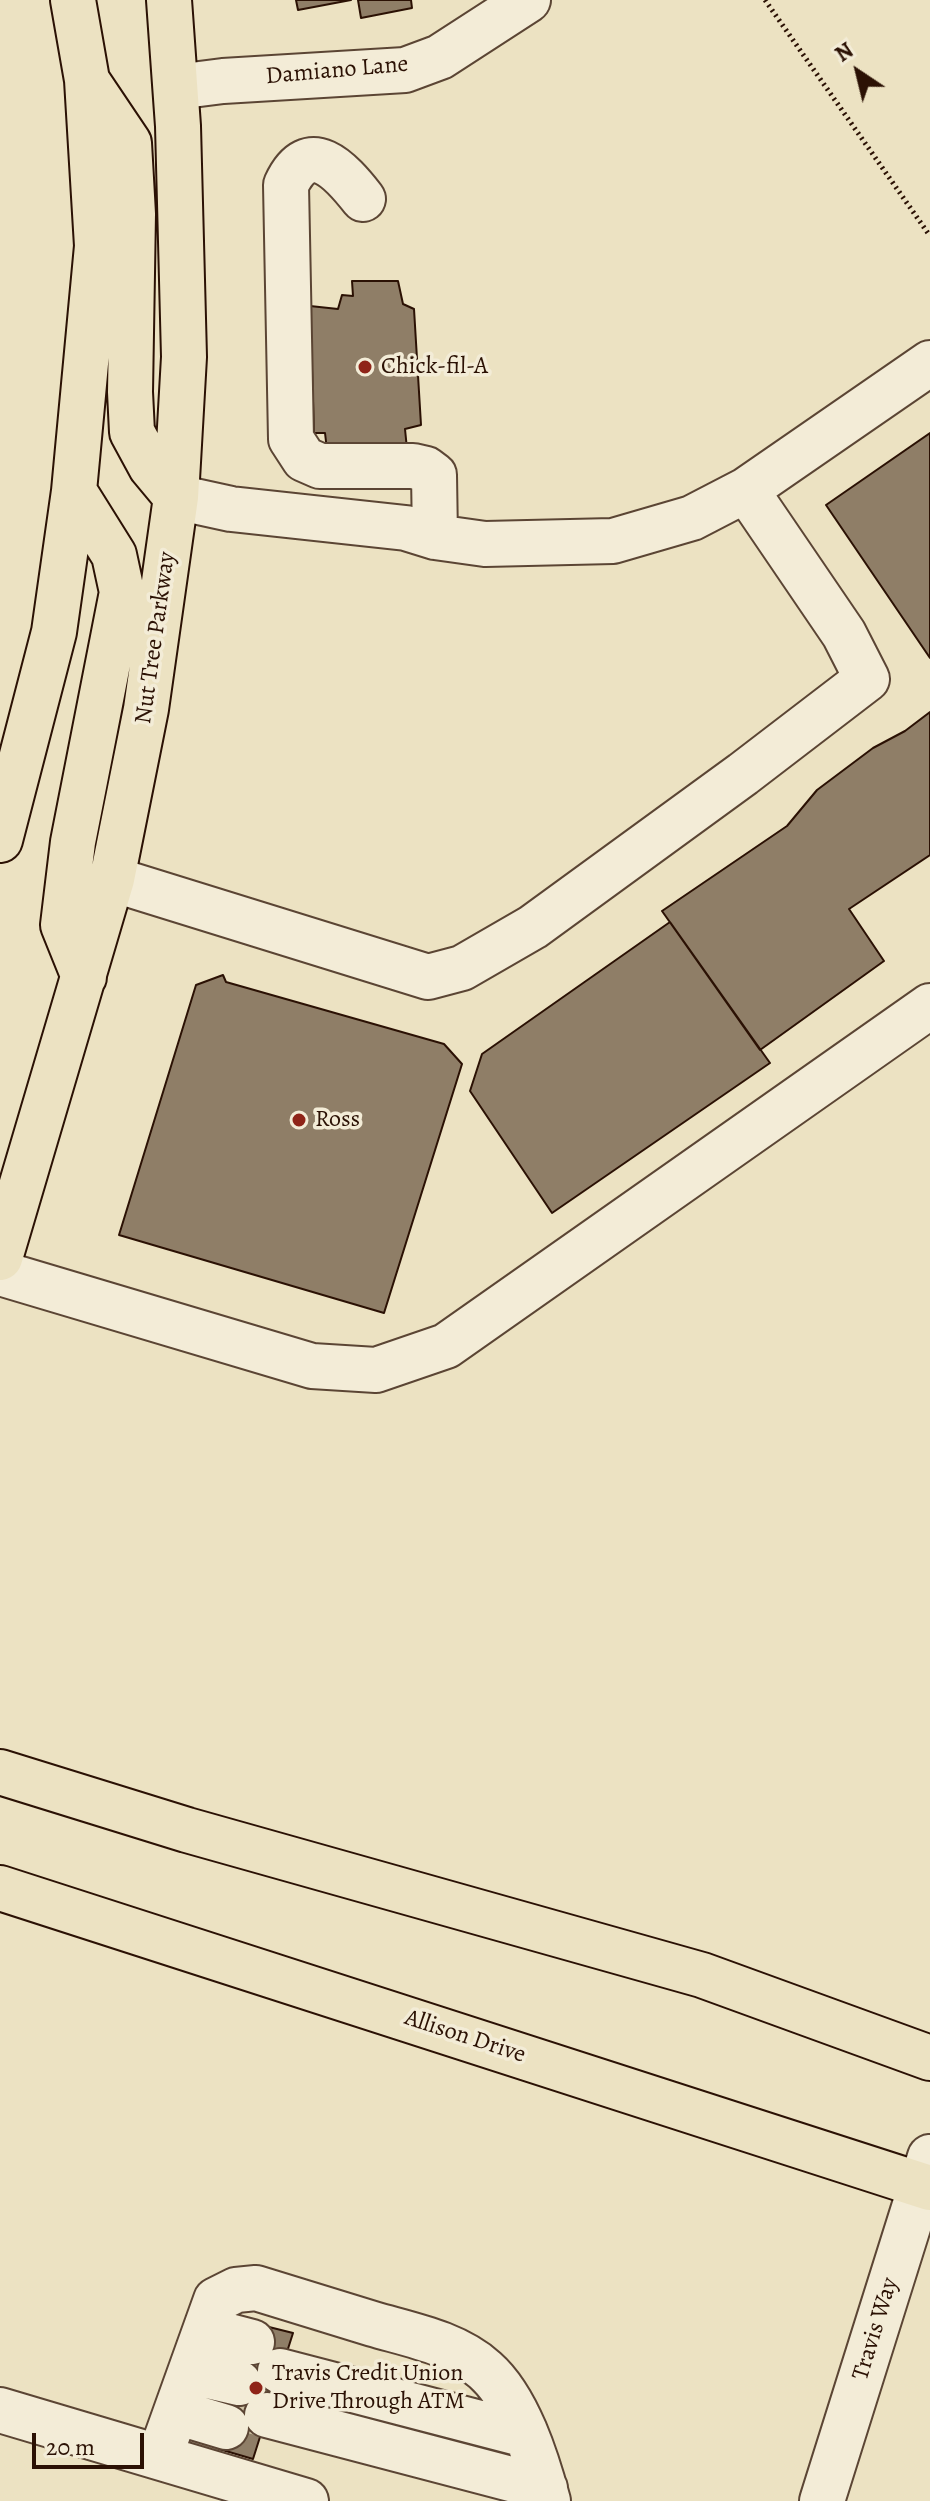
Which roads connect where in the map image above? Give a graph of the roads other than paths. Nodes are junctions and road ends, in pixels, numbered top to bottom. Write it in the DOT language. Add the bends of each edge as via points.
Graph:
graph roads {
  1 [pos="73,0"];
  2 [pos="169,0"];
  3 [pos="528,0"];
  4 [pos="87,80"];
  5 [pos="176,87"];
  6 [pos="363,199"];
  7 [pos="930,363"];
  8 [pos="746,490"];
  9 [pos="74,491"];
  10 [pos="176,497"];
  11 [pos="435,537"];
  12 [pos="0,840"];
  13 [pos="112,879"];
  14 [pos="84,977"];
  15 [pos="930,1006"];
  16 [pos="0,1258"];
  17 [pos="0,1273"];
  18 [pos="0,1772"];
  19 [pos="0,1888"];
  20 [pos="930,2058"];
  21 [pos="927,2176"];
  22 [pos="191,2371"];
  23 [pos="256,2389"];
  24 [pos="0,2410"];
  25 [pos="160,2456"];
  26 [pos="533,2459"];
  27 [pos="208,2487"];
  28 [pos="306,2501"];
  29 [pos="504,2501"];
  30 [pos="822,2501"];
  1 -- 4 [label="main road"];
  2 -- 5 [label="main road, Nut Tree Parkway"];
  3 -- 5 [label="street, Damiano Lane" via="440,57 405,70"];
  4 -- 9 [label="main road" via="97,246"];
  4 -- 10 [label="main road" via="129,143 132,432"];
  5 -- 10 [label="main road, Nut Tree Parkway" via="184,357"];
  6 -- 11 [label="street" via="341,172 323,161 307,160 286,185 291,439 304,459 320,466 426,469 436,485"];
  7 -- 8 [label="street"];
  8 -- 11 [label="street" via="692,518 613,541 485,544"];
  8 -- 13 [label="street" via="844,634 867,679 533,927 462,968 428,977"];
  9 -- 12 [label="main road" via="54,632"];
  9 -- 14 [label="main road" via="114,555 122,592 73,842 63,925"];
  10 -- 11 [label="street" via="231,509 406,528"];
  10 -- 13 [label="main road, Nut Tree Parkway" via="146,709"];
  13 -- 14 [label="main road, Nut Tree Parkway"];
  14 -- 16 [label="main road, Nut Tree Parkway"];
  15 -- 17 [label="street" via="446,1346 376,1370 312,1366"];
  18 -- 20 [label="main road" via="702,1975"];
  19 -- 21 [label="main road, Allison Drive"];
  21 -- 30 [label="street, Travis Way"];
  22 -- 23 [label="street"];
  22 -- 23 [label="street"];
  22 -- 25 [label="street"];
  22 -- 26 [label="street" via="216,2300 256,2288 466,2355 488,2372"];
  23 -- 26 [label="street"];
  23 -- 26 [label="street"];
  23 -- 29 [label="street"];
  24 -- 25 [label="street"];
  25 -- 27 [label="street"];
  27 -- 28 [label="street"];
}
